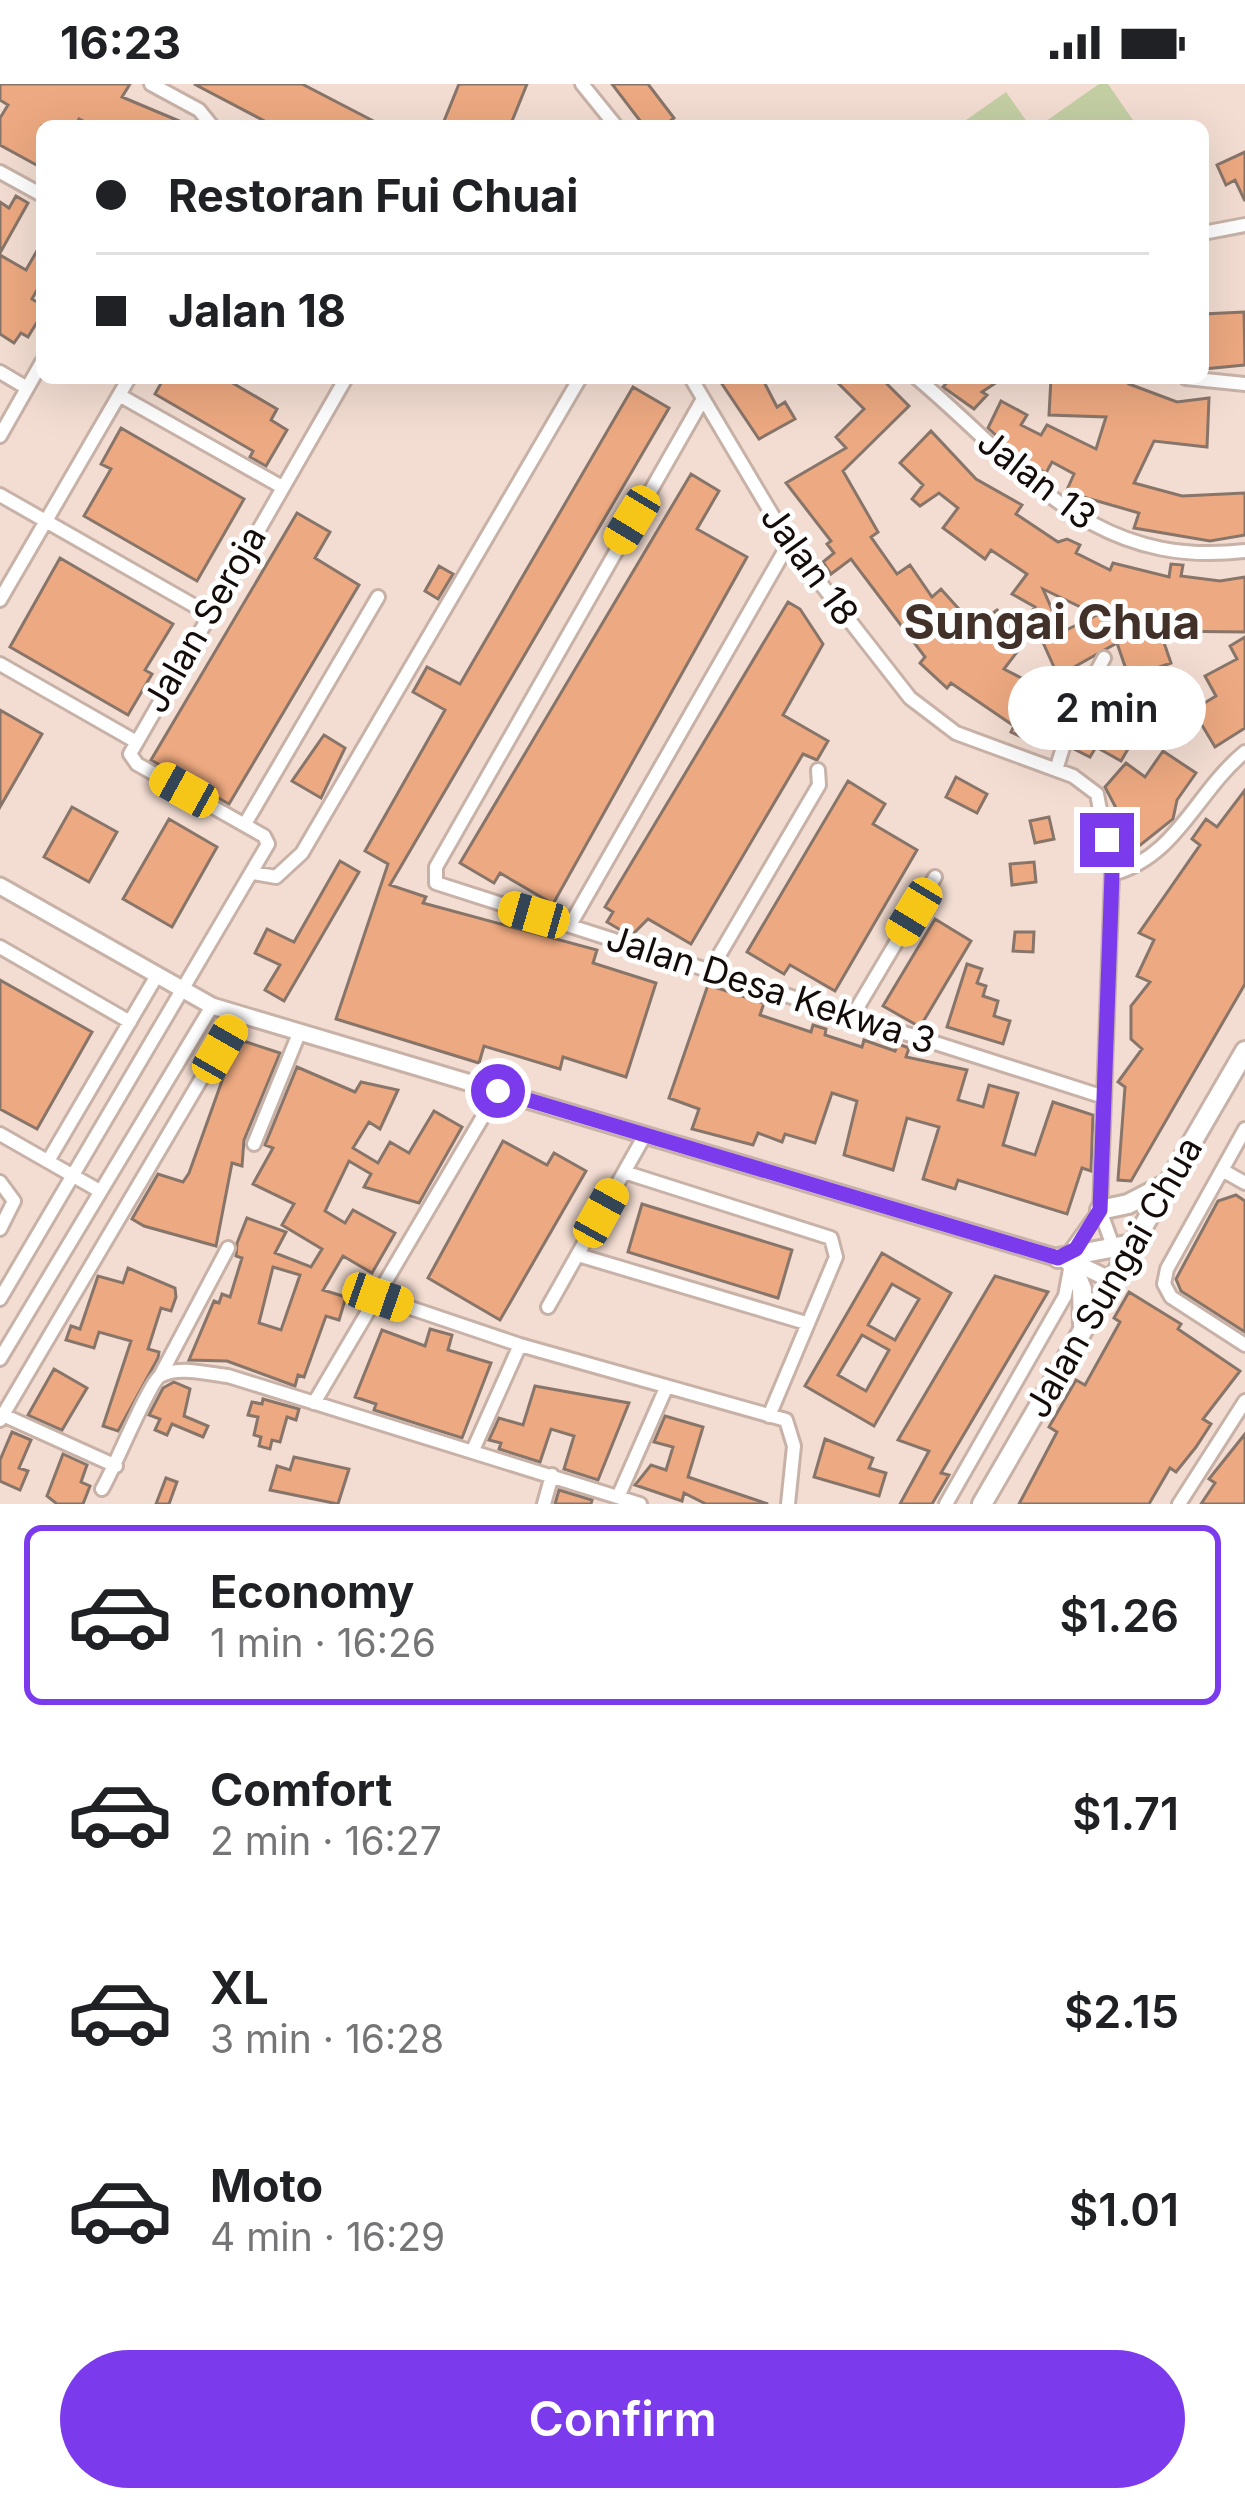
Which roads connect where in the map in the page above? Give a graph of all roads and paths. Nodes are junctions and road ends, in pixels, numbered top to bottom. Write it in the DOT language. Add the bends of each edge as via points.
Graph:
graph roads {
  1 [pos="152,84"];
  2 [pos="583,84"];
  3 [pos="207,120"];
  4 [pos="611,120"];
  5 [pos="0,172"];
  6 [pos="36,192"];
  7 [pos="1245,225"];
  8 [pos="1209,231"];
  9 [pos="0,373"];
  10 [pos="36,373"];
  11 [pos="1209,380"];
  12 [pos="1245,383"];
  13 [pos="125,384"];
  14 [pos="342,384"];
  15 [pos="576,384"];
  16 [pos="695,384"];
  17 [pos="923,384"];
  18 [pos="28,388"];
  19 [pos="119,395"];
  20 [pos="703,399"];
  21 [pos="0,436"];
  22 [pos="282,487"];
  23 [pos="0,495"];
  24 [pos="45,520"];
  25 [pos="789,543"];
  26 [pos="1245,551"];
  27 [pos="377,597"];
  28 [pos="0,599"];
  29 [pos="207,613"];
  30 [pos="1104,658"];
  31 [pos="0,664"];
  32 [pos="133,740"];
  33 [pos="1245,752"];
  34 [pos="818,770"];
  35 [pos="1056,770"];
  36 [pos="244,824"];
  37 [pos="253,873"];
  38 [pos="1112,874"];
  39 [pos="935,877"];
  40 [pos="0,886"];
  41 [pos="570,925"];
  42 [pos="0,947"];
  43 [pos="710,969"];
  44 [pos="156,977"];
  45 [pos="182,993"];
  46 [pos="212,1006"];
  47 [pos="239,1015"];
  48 [pos="853,1015"];
  49 [pos="130,1022"];
  50 [pos="300,1031"];
  51 [pos="1245,1052"];
  52 [pos="498,1091"];
  53 [pos="1104,1097"];
  54 [pos="1245,1129"];
  55 [pos="0,1134"];
  56 [pos="645,1135"];
  57 [pos="254,1144"];
  58 [pos="48,1161"];
  59 [pos="1222,1170"];
  60 [pos="624,1172"];
  61 [pos="72,1175"];
  62 [pos="1245,1183"];
  63 [pos="1166,1185"];
  64 [pos="6,1187"];
  65 [pos="98,1190"];
  66 [pos="1100,1210"];
  67 [pos="0,1229"];
  68 [pos="228,1248"];
  69 [pos="578,1255"];
  70 [pos="1119,1259"];
  71 [pos="1064,1260"];
  72 [pos="378,1297"];
  73 [pos="0,1299"];
  74 [pos="548,1307"];
  75 [pos="806,1323"];
  76 [pos="1083,1329"];
  77 [pos="520,1345"];
  78 [pos="1245,1345"];
  79 [pos="0,1359"];
  80 [pos="160,1376"];
  81 [pos="666,1388"];
  82 [pos="1010,1393"];
  83 [pos="1245,1401"];
  84 [pos="314,1403"];
  85 [pos="1036,1408"];
  86 [pos="769,1416"];
  87 [pos="2,1418"];
  88 [pos="473,1450"];
  89 [pos="116,1466"];
  90 [pos="552,1475"];
  91 [pos="102,1489"];
  92 [pos="618,1497"];
  93 [pos="544,1504"];
  94 [pos="640,1504"];
  95 [pos="788,1504"];
  96 [pos="946,1504"];
  97 [pos="982,1504"];
  98 [pos="1179,1504"];
  1 -- 3 [label="street"];
  2 -- 4 [label="street"];
  5 -- 6 [label="street"];
  7 -- 8 [label="street"];
  9 -- 18 [label="street"];
  10 -- 18 [label="street"];
  11 -- 12 [label="street"];
  13 -- 19 [label="street"];
  14 -- 22 [label="street, Jalan Seroja"];
  15 -- 37 [label="street" via="302,853 276,877"];
  16 -- 20 [label="street, Jalan 18"];
  17 -- 26 [label="street, Jalan 13" via="1089,525 1186,555"];
  18 -- 21 [label="street"];
  19 -- 22 [label="street"];
  19 -- 24 [label="street"];
  20 -- 25 [label="street, Jalan 18"];
  20 -- 41 [label="street, Jalan Desa Kekwa 3" via="435,874 438,885"];
  22 -- 29 [label="street, Jalan Seroja"];
  23 -- 24 [label="street"];
  24 -- 28 [label="street"];
  24 -- 29 [label="street"];
  25 -- 35 [label="street, Jalan 18" via="890,674 937,721"];
  25 -- 41 [label="street"];
  27 -- 36 [label="street"];
  29 -- 32 [label="street, Jalan Seroja"];
  30 -- 35 [label="street" via="1073,715"];
  31 -- 32 [label="street"];
  32 -- 36 [label="street, Jalan Seroja" via="137,764"];
  33 -- 38 [label="street" via="1162,850"];
  34 -- 43 [label="street" via="819,784"];
  35 -- 38 [label="street, Jalan 18" via="1097,794"];
  36 -- 37 [label="street" via="268,844"];
  37 -- 45 [label="street"];
  38 -- 53 [label="street, Jalan 18"];
  39 -- 48 [label="street"];
  40 -- 44 [label="street"];
  41 -- 43 [label="street, Jalan Desa Kekwa 3"];
  42 -- 49 [label="street"];
  43 -- 48 [label="street, Jalan Desa Kekwa 3"];
  44 -- 45 [label="street"];
  44 -- 49 [label="street"];
  45 -- 46 [label="street"];
  45 -- 61 [label="street"];
  46 -- 47 [label="street"];
  46 -- 65 [label="street"];
  47 -- 50 [label="street"];
  47 -- 87 [label="street"];
  48 -- 53 [label="street, Jalan Desa Kekwa 3"];
  49 -- 58 [label="street"];
  50 -- 52 [label="street"];
  50 -- 57 [label="street"];
  51 -- 63 [label="main road, Jalan Sungai Chua"];
  52 -- 56 [label="street"];
  52 -- 72 [label="street"];
  53 -- 66 [label="street, Jalan 18"];
  54 -- 59 [label="street"];
  55 -- 58 [label="street"];
  56 -- 60 [label="street"];
  56 -- 71 [label="street"];
  58 -- 61 [label="street"];
  59 -- 62 [label="street"];
  59 -- 78 [label="street" via="1164,1284 1171,1297"];
  60 -- 69 [label="street"];
  60 -- 75 [label="street" via="831,1238 836,1257"];
  61 -- 65 [label="street"];
  61 -- 73 [label="street"];
  63 -- 66 [label="main road"];
  63 -- 70 [label="main road, Jalan Sungai Chua"];
  64 -- 67 [label="street" via="11,1211"];
  65 -- 79 [label="street"];
  66 -- 70 [label="street"];
  66 -- 71 [label="street"];
  68 -- 80 [label="street"];
  69 -- 74 [label="street"];
  69 -- 75 [label="street"];
  70 -- 71 [label="main road"];
  70 -- 71 [label="street"];
  70 -- 76 [label="main road, Jalan Sungai Chua"];
  71 -- 76 [label="main road" via="1083,1297"];
  71 -- 82 [label="street" via="1065,1296"];
  72 -- 77 [label="street"];
  72 -- 84 [label="street"];
  75 -- 86 [label="street"];
  76 -- 85 [label="main road, Jalan Sungai Chua"];
  77 -- 81 [label="street"];
  77 -- 88 [label="street"];
  80 -- 84 [label="street" via="228,1376"];
  80 -- 89 [label="street"];
  81 -- 86 [label="street"];
  81 -- 92 [label="street"];
  82 -- 85 [label="street"];
  82 -- 96 [label="street"];
  83 -- 98 [label="street"];
  84 -- 88 [label="street"];
  85 -- 97 [label="main road, Jalan Sungai Chua"];
  86 -- 95 [label="street" via="786,1420 794,1446"];
  87 -- 89 [label="street"];
  88 -- 90 [label="street"];
  89 -- 91 [label="street"];
  90 -- 92 [label="street"];
  90 -- 93 [label="street"];
  92 -- 94 [label="street"];
}
